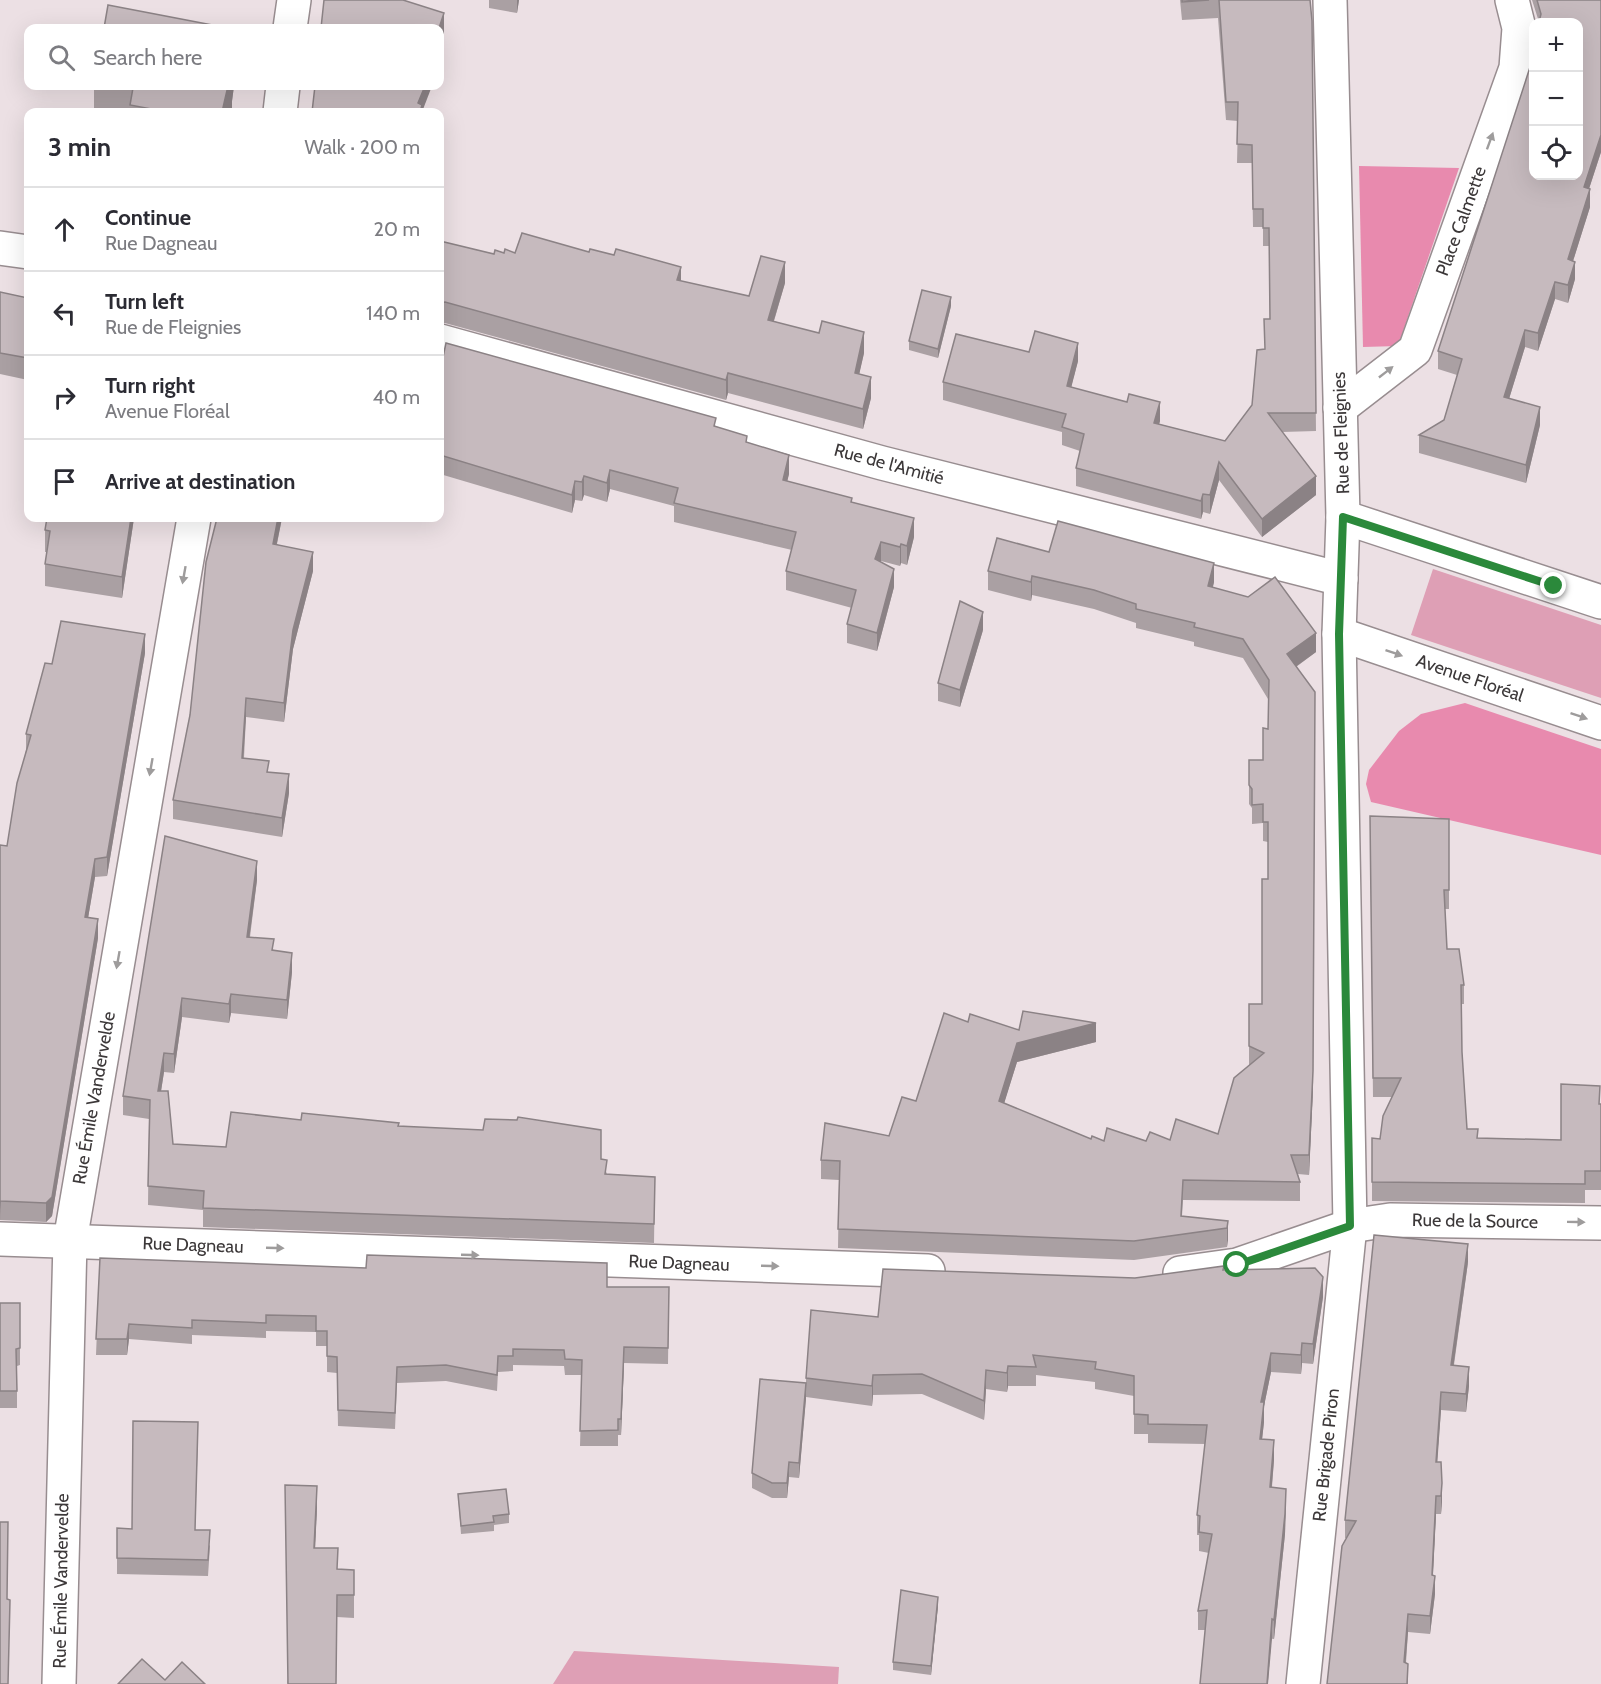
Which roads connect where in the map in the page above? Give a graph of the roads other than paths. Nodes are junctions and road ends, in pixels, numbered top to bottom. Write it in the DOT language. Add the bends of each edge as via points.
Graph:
graph roads {
  1 [pos="294,0"];
  2 [pos="1330,0"];
  3 [pos="1512,0"];
  4 [pos="291,24"];
  5 [pos="283,90"];
  6 [pos="280,108"];
  7 [pos="0,248"];
  8 [pos="24,251"];
  9 [pos="444,342"];
  10 [pos="1340,408"];
  11 [pos="1343,517"];
  12 [pos="193,522"];
  13 [pos="1341,579"];
  14 [pos="1601,602"];
  15 [pos="1339,634"];
  16 [pos="1601,723"];
  17 [pos="1601,1223"];
  18 [pos="1350,1226"];
  19 [pos="0,1239"];
  20 [pos="70,1241"];
  21 [pos="956,1272"];
  22 [pos="1147,1277"];
  23 [pos="59,1684"];
  24 [pos="1303,1684"];
  1 -- 4 [label="street"];
  2 -- 10 [label="street, Rue de Fleignies"];
  10 -- 3 [label="street, Place Calmette, one-way" via="1415,350 1516,68 1519,28"];
  5 -- 6 [label="street"];
  7 -- 8 [label="street"];
  9 -- 13 [label="street, Rue de l'Amitié" via="882,463"];
  10 -- 11 [label="street, Rue de Fleignies"];
  11 -- 13 [label="street, Rue de Fleignies"];
  11 -- 14 [label="street"];
  12 -- 20 [label="street, Rue Émile Vandervelde, one-way"];
  13 -- 15 [label="street, Rue de Fleignies"];
  15 -- 16 [label="street, Avenue Floréal, one-way"];
  15 -- 18 [label="street, Rue de Fleignies"];
  18 -- 17 [label="street, Rue de la Source, one-way" via="1390,1220"];
  18 -- 22 [label="street" via="1237,1265"];
  18 -- 24 [label="street, Rue Brigade Piron"];
  19 -- 20 [label="street, Rue Dagneau"];
  20 -- 21 [label="street, Rue Dagneau, one-way"];
  20 -- 23 [label="street, Rue Émile Vandervelde"];
}
